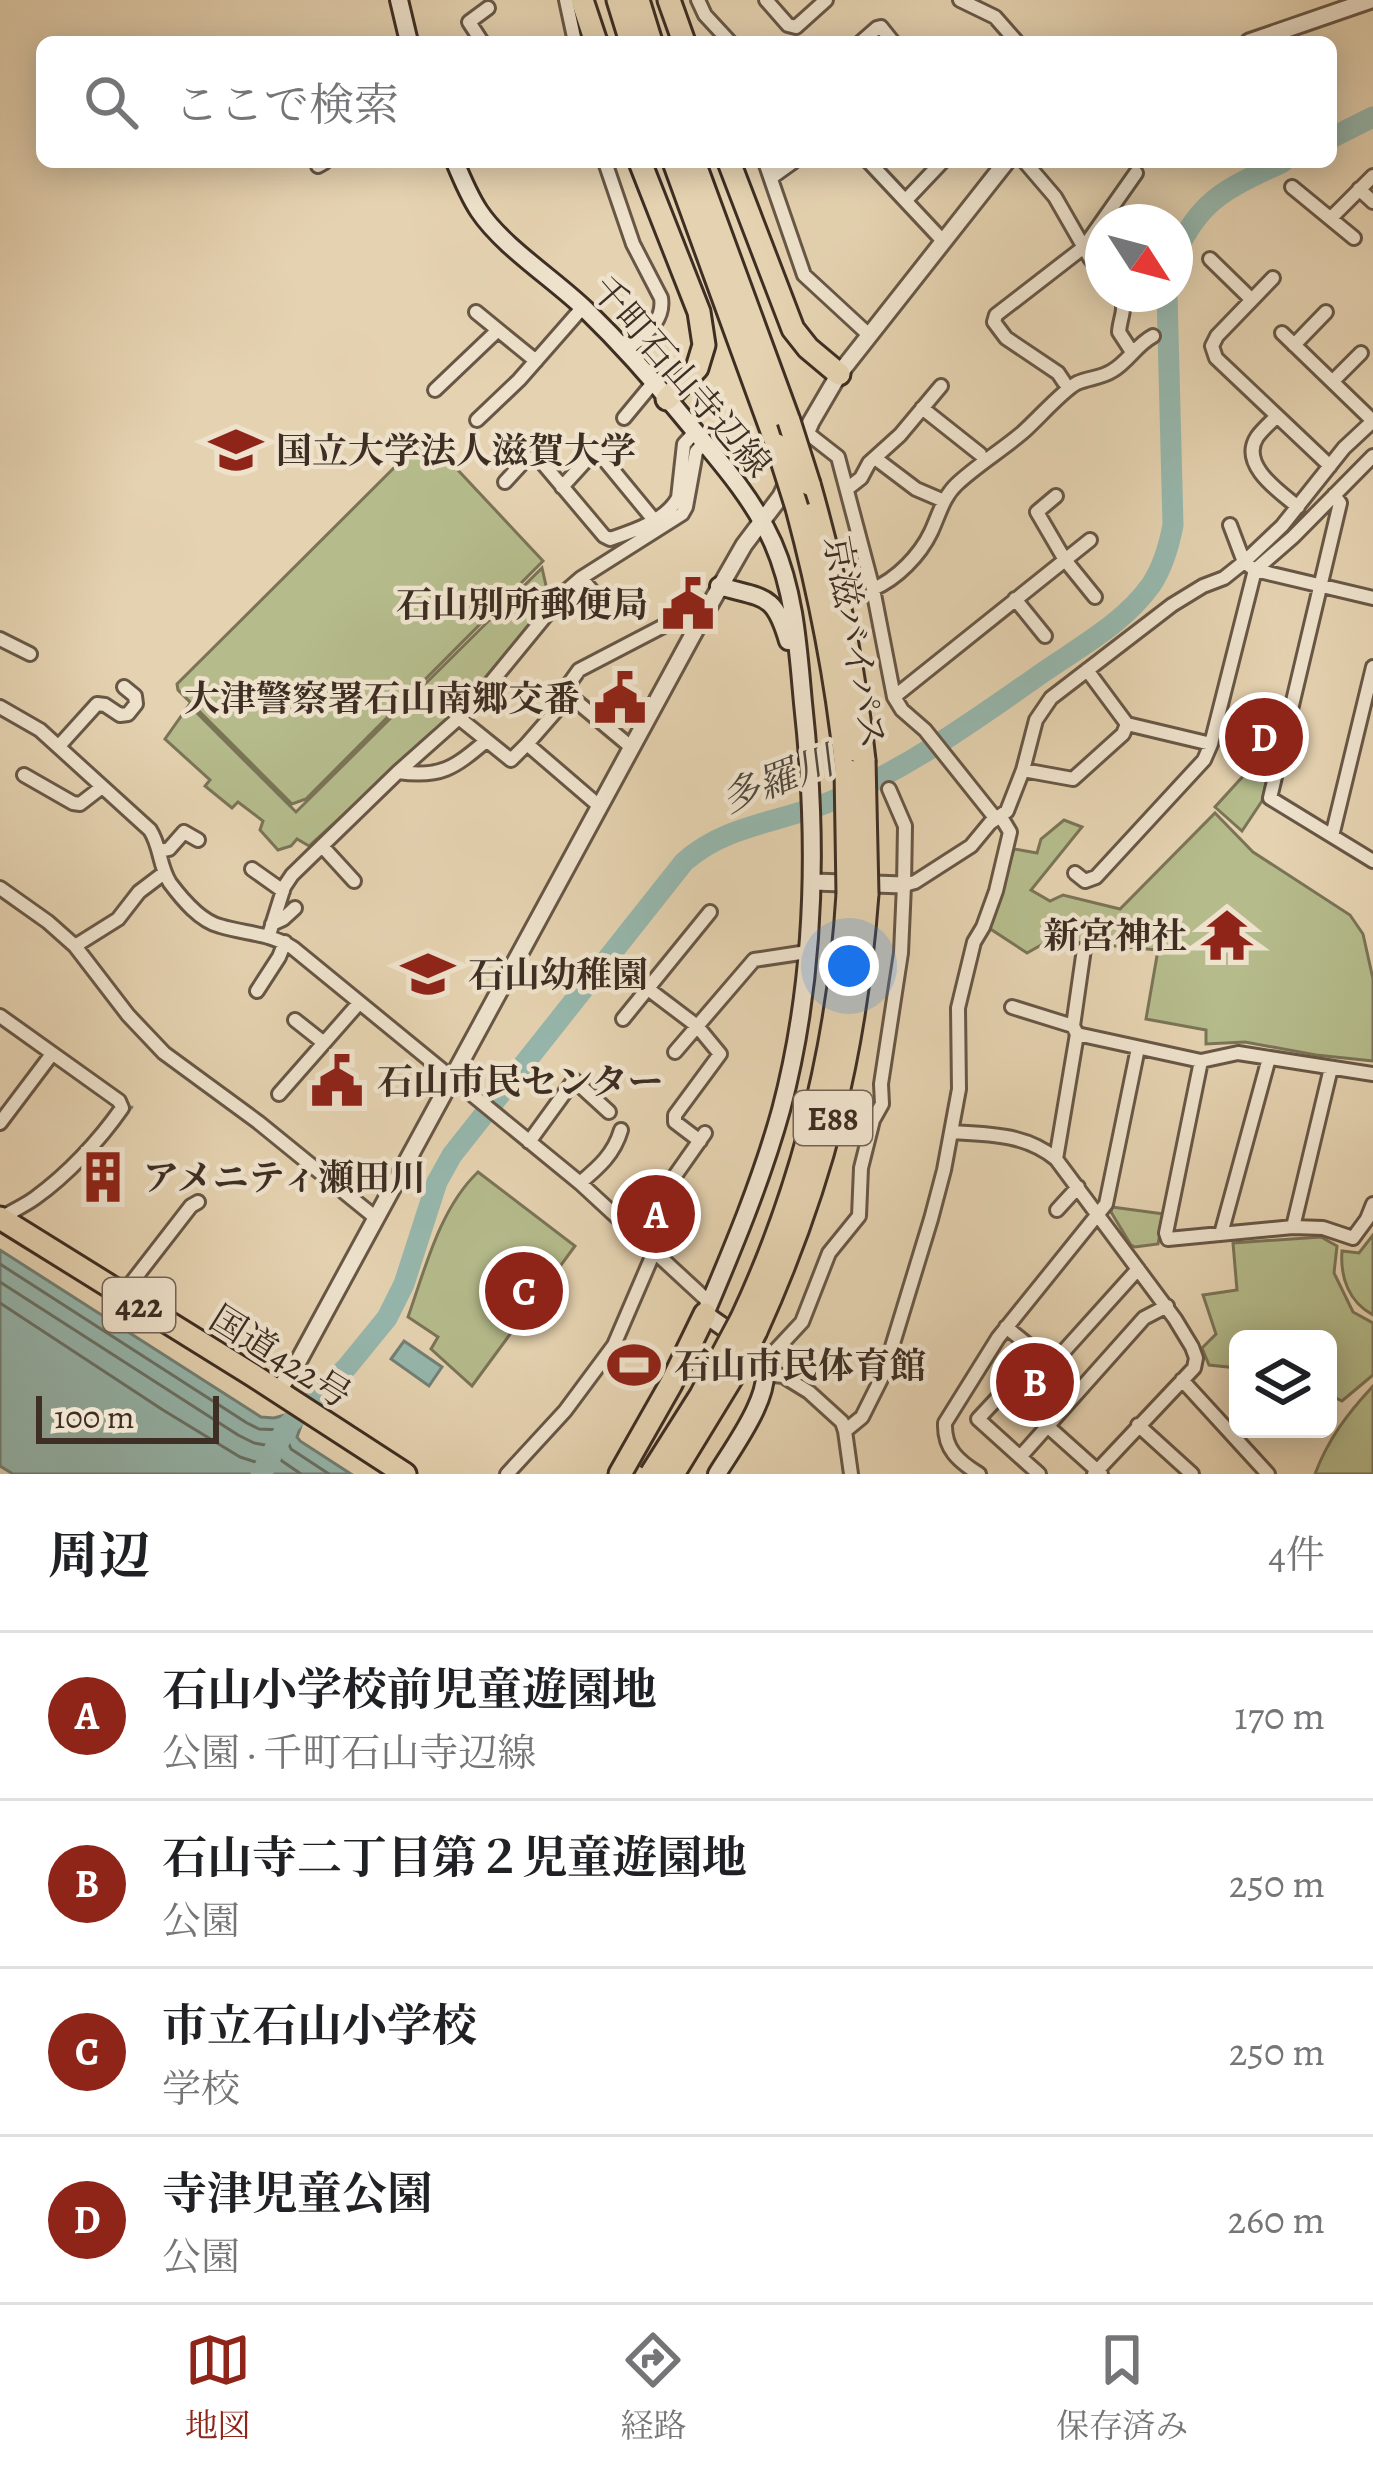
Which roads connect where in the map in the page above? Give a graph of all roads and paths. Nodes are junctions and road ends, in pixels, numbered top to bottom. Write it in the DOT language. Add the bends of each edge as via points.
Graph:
graph roads {
  1 [pos="399,0"];
  2 [pos="566,0"];
  3 [pos="582,0"];
  4 [pos="594,0"];
  5 [pos="618,0"];
  6 [pos="638,0"];
  7 [pos="669,0"];
  8 [pos="698,0"];
  9 [pos="766,0"];
  10 [pos="826,0"];
  11 [pos="960,0"];
  12 [pos="995,0"];
  13 [pos="1371,0"];
  14 [pos="1336,6"];
  15 [pos="488,8"];
  16 [pos="982,10"];
  17 [pos="408,36"];
  18 [pos="478,36"];
  19 [pos="570,36"];
  20 [pos="597,36"];
  21 [pos="598,36"];
  22 [pos="630,36"];
  23 [pos="649,36"];
  24 [pos="682,36"];
  25 [pos="724,36"];
  26 [pos="1012,36"];
  27 [pos="1264,36"];
  28 [pos="458,168"];
  29 [pos="607,168"];
  30 [pos="642,168"];
  31 [pos="676,168"];
  32 [pos="696,168"];
  33 [pos="731,168"];
  34 [pos="768,168"];
  35 [pos="785,168"];
  36 [pos="875,168"];
  37 [pos="937,168"];
  38 [pos="1001,168"];
  39 [pos="1030,168"];
  40 [pos="1136,173"];
  41 [pos="1373,176"];
  42 [pos="772,177"];
  43 [pos="1292,187"];
  44 [pos="1359,189"];
  45 [pos="906,200"];
  46 [pos="1373,202"];
  47 [pos="1330,218"];
  48 [pos="1354,238"];
  49 [pos="943,241"];
  50 [pos="1084,247"];
  51 [pos="1210,259"];
  52 [pos="1273,278"];
  53 [pos="1252,300"];
  54 [pos="583,307"];
  55 [pos="476,312"];
  56 [pos="1124,312"];
  57 [pos="1326,312"];
  58 [pos="498,331"];
  59 [pos="1282,333"];
  60 [pos="869,335"];
  61 [pos="1153,335"];
  62 [pos="1294,345"];
  63 [pos="626,352"];
  64 [pos="1132,352"];
  65 [pos="1361,353"];
  66 [pos="536,361"];
  67 [pos="838,374"];
  68 [pos="1064,382"];
  69 [pos="1333,382"];
  70 [pos="940,386"];
  71 [pos="435,390"];
  72 [pos="660,391"];
  73 [pos="922,408"];
  74 [pos="1277,416"];
  75 [pos="624,418"];
  76 [pos="477,420"];
  77 [pos="1373,421"];
  78 [pos="797,427"];
  79 [pos="699,437"];
  80 [pos="980,454"];
  81 [pos="1373,456"];
  82 [pos="875,458"];
  83 [pos="1330,466"];
  84 [pos="506,482"];
  85 [pos="562,487"];
  86 [pos="847,489"];
  87 [pos="1334,494"];
  88 [pos="1056,496"];
  89 [pos="944,501"];
  90 [pos="1298,507"];
  91 [pos="654,520"];
  92 [pos="762,521"];
  93 [pos="1230,525"];
  94 [pos="1090,540"];
  95 [pos="1065,560"];
  96 [pos="1249,566"];
  97 [pos="580,578"];
  98 [pos="1320,585"];
  99 [pos="719,586"];
  100 [pos="873,589"];
  101 [pos="1095,597"];
  102 [pos="1373,598"];
  103 [pos="1016,599"];
  104 [pos="605,606"];
  105 [pos="695,628"];
  106 [pos="1,633"];
  107 [pos="1045,636"];
  108 [pos="30,654"];
  109 [pos="1373,667"];
  110 [pos="1087,670"];
  111 [pos="801,682"];
  112 [pos="124,687"];
  113 [pos="569,696"];
  114 [pos="894,697"];
  115 [pos="0,707"];
  116 [pos="459,718"];
  117 [pos="1127,724"];
  118 [pos="486,741"];
  119 [pos="527,744"];
  120 [pos="1211,744"];
  121 [pos="59,746"];
  122 [pos="631,746"];
  123 [pos="855,765"];
  124 [pos="1023,770"];
  125 [pos="398,772"];
  126 [pos="24,776"];
  127 [pos="102,787"];
  128 [pos="889,789"];
  129 [pos="598,806"];
  130 [pos="999,818"];
  131 [pos="1332,836"];
  132 [pos="198,840"];
  133 [pos="322,846"];
  134 [pos="160,851"];
  135 [pos="1373,861"];
  136 [pos="252,869"];
  137 [pos="164,873"];
  138 [pos="1075,873"];
  139 [pos="354,881"];
  140 [pos="813,882"];
  141 [pos="904,885"];
  142 [pos="0,888"];
  143 [pos="283,890"];
  144 [pos="295,908"];
  145 [pos="710,912"];
  146 [pos="270,930"];
  147 [pos="285,942"];
  148 [pos="75,946"];
  149 [pos="1084,949"];
  150 [pos="807,952"];
  151 [pos="619,967"];
  152 [pos="648,988"];
  153 [pos="257,991"];
  154 [pos="359,1003"];
  155 [pos="1012,1007"];
  156 [pos="0,1016"];
  157 [pos="623,1019"];
  158 [pos="295,1020"];
  159 [pos="698,1025"];
  160 [pos="1075,1030"];
  161 [pos="324,1043"];
  162 [pos="1138,1048"];
  163 [pos="675,1052"];
  164 [pos="52,1054"];
  165 [pos="1270,1058"];
  166 [pos="1202,1060"];
  167 [pos="1331,1068"];
  168 [pos="1373,1075"];
  169 [pos="452,1077"];
  170 [pos="279,1094"];
  171 [pos="609,1112"];
  172 [pos="0,1123"];
  173 [pos="621,1130"];
  174 [pos="951,1132"];
  175 [pos="529,1142"];
  176 [pos="1056,1159"];
  177 [pos="580,1183"];
  178 [pos="1078,1187"];
  179 [pos="197,1202"];
  180 [pos="1373,1204"];
  181 [pos="1057,1210"];
  182 [pos="1098,1213"];
  183 [pos="0,1218"];
  184 [pos="376,1218"];
  185 [pos="1293,1227"];
  186 [pos="634,1234"];
  187 [pos="1221,1234"];
  188 [pos="654,1252"];
  189 [pos="1138,1269"];
  190 [pos="122,1294"];
  191 [pos="1166,1306"];
  192 [pos="707,1309"];
  193 [pos="749,1324"];
  194 [pos="1006,1327"];
  195 [pos="764,1369"];
  196 [pos="1182,1380"];
  197 [pos="286,1397"];
  198 [pos="1138,1425"];
  199 [pos="1048,1426"];
  200 [pos="845,1431"];
  201 [pos="1021,1457"];
  202 [pos="622,1470"];
  203 [pos="1098,1472"];
  204 [pos="405,1474"];
  205 [pos="507,1474"];
  206 [pos="651,1474"];
  207 [pos="673,1474"];
  208 [pos="717,1474"];
  209 [pos="851,1474"];
  210 [pos="979,1474"];
  211 [pos="1039,1474"];
  212 [pos="1192,1474"];
  213 [pos="1268,1474"];
  1 -- 17 [label="main road"];
  2 -- 19 [label="street"];
  3 -- 20 [label="highway"];
  4 -- 21 [label="highway"];
  5 -- 22 [label="highway"];
  6 -- 23 [label="highway"];
  7 -- 24 [label="highway"];
  8 -- 25 [label="street"];
  9 -- 10 [label="street" via="796,27"];
  11 -- 16 [label="street"];
  12 -- 16 [label="street"];
  13 -- 14 [label="street"];
  14 -- 27 [label="street"];
  15 -- 18 [label="street" via="469,22"];
  16 -- 26 [label="street"];
  28 -- 54 [label="main road, 千町石山寺辺線" via="488,223"];
  29 -- 63 [label="street" via="662,307"];
  30 -- 72 [label="highway" via="699,312 704,346 685,384"];
  31 -- 123 [label="highway, 京滋バイパス / E88, bridge" via="797,508"];
  32 -- 78 [label="highway, 京滋バイパス / E88"];
  33 -- 67 [label="highway" via="787,318"];
  34 -- 42 [label="street"];
  35 -- 42 [label="street"];
  36 -- 45 [label="street"];
  37 -- 45 [label="street"];
  38 -- 49 [label="street"];
  39 -- 50 [label="street"];
  40 -- 50 [label="street"];
  41 -- 44 [label="street"];
  42 -- 60 [label="street" via="804,274"];
  43 -- 47 [label="street"];
  44 -- 46 [label="street"];
  44 -- 47 [label="street"];
  45 -- 49 [label="street"];
  47 -- 48 [label="street"];
  49 -- 60 [label="street"];
  50 -- 68 [label="street" via="994,322"];
  51 -- 53 [label="street"];
  52 -- 53 [label="street"];
  53 -- 74 [label="street" via="1212,346"];
  54 -- 63 [label="main road, 千町石山寺辺線"];
  54 -- 66 [label="street"];
  55 -- 58 [label="street"];
  56 -- 64 [label="street" via="1119,332"];
  57 -- 62 [label="street"];
  58 -- 66 [label="street"];
  58 -- 71 [label="street"];
  59 -- 62 [label="street"];
  60 -- 67 [label="street"];
  61 -- 64 [label="street"];
  62 -- 69 [label="street"];
  63 -- 72 [label="main road, 千町石山寺辺線"];
  64 -- 89 [label="street" via="1118,368 1065,392"];
  65 -- 69 [label="street"];
  66 -- 76 [label="street"];
  67 -- 78 [label="street"];
  69 -- 77 [label="street"];
  70 -- 73 [label="street"];
  72 -- 75 [label="street"];
  72 -- 79 [label="main road, 千町石山寺辺線"];
  73 -- 80 [label="street"];
  73 -- 82 [label="street"];
  74 -- 83 [label="street"];
  74 -- 90 [label="street" via="1252,452 1263,478"];
  77 -- 83 [label="street"];
  78 -- 86 [label="street" via="834,452"];
  78 -- 92 [label="street" via="787,484"];
  78 -- 123 [label="highway, 京滋バイパス / E88, bridge" via="849,646"];
  79 -- 91 [label="street" via="684,444 675,505"];
  79 -- 92 [label="main road, 千町石山寺辺線"];
  79 -- 97 [label="street" via="682,514"];
  81 -- 87 [label="street"];
  82 -- 86 [label="street"];
  82 -- 89 [label="street"];
  83 -- 90 [label="street"];
  84 -- 85 [label="street" via="534,458"];
  85 -- 91 [label="street" via="610,539"];
  85 -- 91 [label="street" via="598,452"];
  86 -- 100 [label="street"];
  87 -- 96 [label="street" via="1293,537"];
  87 -- 98 [label="street" via="1340,503"];
  88 -- 95 [label="street" via="1037,512"];
  89 -- 100 [label="street" via="915,556"];
  90 -- 96 [label="street"];
  92 -- 99 [label="street"];
  92 -- 111 [label="main road, 千町石山寺辺線" via="788,589"];
  93 -- 96 [label="street"];
  94 -- 95 [label="street"];
  95 -- 101 [label="street"];
  95 -- 103 [label="street"];
  96 -- 98 [label="street"];
  96 -- 110 [label="street" via="1172,605"];
  96 -- 120 [label="street"];
  97 -- 104 [label="street"];
  97 -- 116 [label="street"];
  98 -- 102 [label="street"];
  98 -- 131 [label="street" via="1270,798"];
  99 -- 105 [label="street"];
  99 -- 111 [label="main road" via="775,606"];
  100 -- 114 [label="street"];
  103 -- 107 [label="street"];
  103 -- 114 [label="street"];
  105 -- 113 [label="street" via="675,620 579,670 563,691"];
  105 -- 122 [label="street"];
  106 -- 108 [label="street"];
  109 -- 131 [label="street"];
  110 -- 117 [label="street"];
  110 -- 124 [label="street" via="1042,709"];
  111 -- 140 [label="main road, 千町石山寺辺線"];
  112 -- 121 [label="street" via="135,696 128,714 97,704"];
  113 -- 119 [label="street"];
  113 -- 122 [label="street"];
  114 -- 130 [label="street"];
  115 -- 121 [label="street"];
  116 -- 118 [label="street"];
  116 -- 125 [label="street"];
  117 -- 120 [label="street"];
  117 -- 124 [label="street" via="1073,779"];
  118 -- 119 [label="street" via="511,760"];
  118 -- 125 [label="street" via="440,772"];
  119 -- 129 [label="street"];
  120 -- 138 [label="street" via="1096,878"];
  121 -- 127 [label="street"];
  122 -- 129 [label="street"];
  123 -- 193 [label="highway, 京滋バイパス / E88, bridge" via="858,894 838,1001 818,1106"];
  124 -- 130 [label="street"];
  125 -- 133 [label="street"];
  126 -- 127 [label="street" via="80,804"];
  127 -- 134 [label="street" via="150,830"];
  128 -- 141 [label="street" via="905,826"];
  129 -- 169 [label="street"];
  130 -- 141 [label="street" via="971,846"];
  130 -- 174 [label="street" via="1010,832 958,1008"];
  131 -- 135 [label="street"];
  132 -- 134 [label="street" via="184,832"];
  133 -- 139 [label="street"];
  133 -- 143 [label="street"];
  134 -- 137 [label="street"];
  136 -- 143 [label="street"];
  137 -- 146 [label="street" via="209,922"];
  137 -- 148 [label="street" via="118,919"];
  140 -- 141 [label="street"];
  140 -- 150 [label="main road, 千町石山寺辺線"];
  141 -- 195 [label="street" via="882,1104 861,1168 859,1216 830,1253 802,1322"];
  142 -- 148 [label="street"];
  143 -- 146 [label="street"];
  144 -- 146 [label="street"];
  145 -- 152 [label="street"];
  146 -- 147 [label="street"];
  147 -- 153 [label="street"];
  147 -- 154 [label="street"];
  148 -- 184 [label="street" via="164,1053"];
  149 -- 160 [label="street"];
  150 -- 159 [label="street" via="754,960"];
  150 -- 192 [label="main road, 千町石山寺辺線" via="781,1112"];
  151 -- 152 [label="street"];
  152 -- 157 [label="street"];
  152 -- 159 [label="street"];
  154 -- 161 [label="street"];
  154 -- 169 [label="street"];
  155 -- 160 [label="street"];
  156 -- 164 [label="street"];
  158 -- 161 [label="street"];
  159 -- 163 [label="street"];
  159 -- 186 [label="street" via="721,1054 675,1122 702,1137"];
  160 -- 162 [label="street"];
  160 -- 176 [label="street"];
  161 -- 170 [label="street"];
  162 -- 166 [label="street"];
  162 -- 182 [label="street"];
  164 -- 172 [label="street"];
  164 -- 183 [label="street" via="122,1108 52,1184"];
  165 -- 166 [label="street"];
  165 -- 167 [label="street"];
  165 -- 187 [label="street"];
  166 -- 187 [label="street" via="1166,1233 1175,1241"];
  167 -- 168 [label="street"];
  167 -- 185 [label="street"];
  169 -- 175 [label="street"];
  169 -- 184 [label="street"];
  171 -- 175 [label="street" via="574,1080"];
  173 -- 177 [label="street" via="616,1147"];
  174 -- 176 [label="street" via="1014,1137"];
  174 -- 200 [label="street" via="884,1373 862,1417"];
  175 -- 177 [label="street"];
  176 -- 178 [label="street"];
  177 -- 186 [label="street"];
  178 -- 181 [label="street"];
  178 -- 182 [label="street"];
  179 -- 190 [label="street"];
  180 -- 185 [label="street" via="1353,1238"];
  182 -- 189 [label="street"];
  182 -- 194 [label="street"];
  183 -- 190 [label="highway, 国道422号 / 422"];
  184 -- 197 [label="street"];
  185 -- 187 [label="street"];
  186 -- 188 [label="street"];
  188 -- 192 [label="street"];
  188 -- 205 [label="street" via="614,1346"];
  189 -- 191 [label="street"];
  189 -- 194 [label="street" via="1056,1360"];
  190 -- 197 [label="highway, 国道422号 / 422"];
  191 -- 196 [label="street" via="1196,1358"];
  191 -- 199 [label="street" via="1144,1318"];
  192 -- 195 [label="main road"];
  192 -- 202 [label="highway"];
  193 -- 206 [label="highway, 京滋バイパス / E88, bridge"];
  193 -- 207 [label="highway, 京滋バイパス / E88, bridge" via="734,1374"];
  194 -- 210 [label="street" via="945,1423 949,1449"];
  195 -- 200 [label="street" via="809,1392"];
  195 -- 208 [label="main road" via="760,1399"];
  196 -- 198 [label="street"];
  196 -- 213 [label="street"];
  197 -- 204 [label="highway, 国道422号 / 422"];
  198 -- 203 [label="street"];
  198 -- 212 [label="street"];
  199 -- 201 [label="street"];
  199 -- 201 [label="street" via="1006,1389 978,1420"];
  199 -- 203 [label="street"];
  200 -- 209 [label="street"];
  201 -- 211 [label="street"];
}
